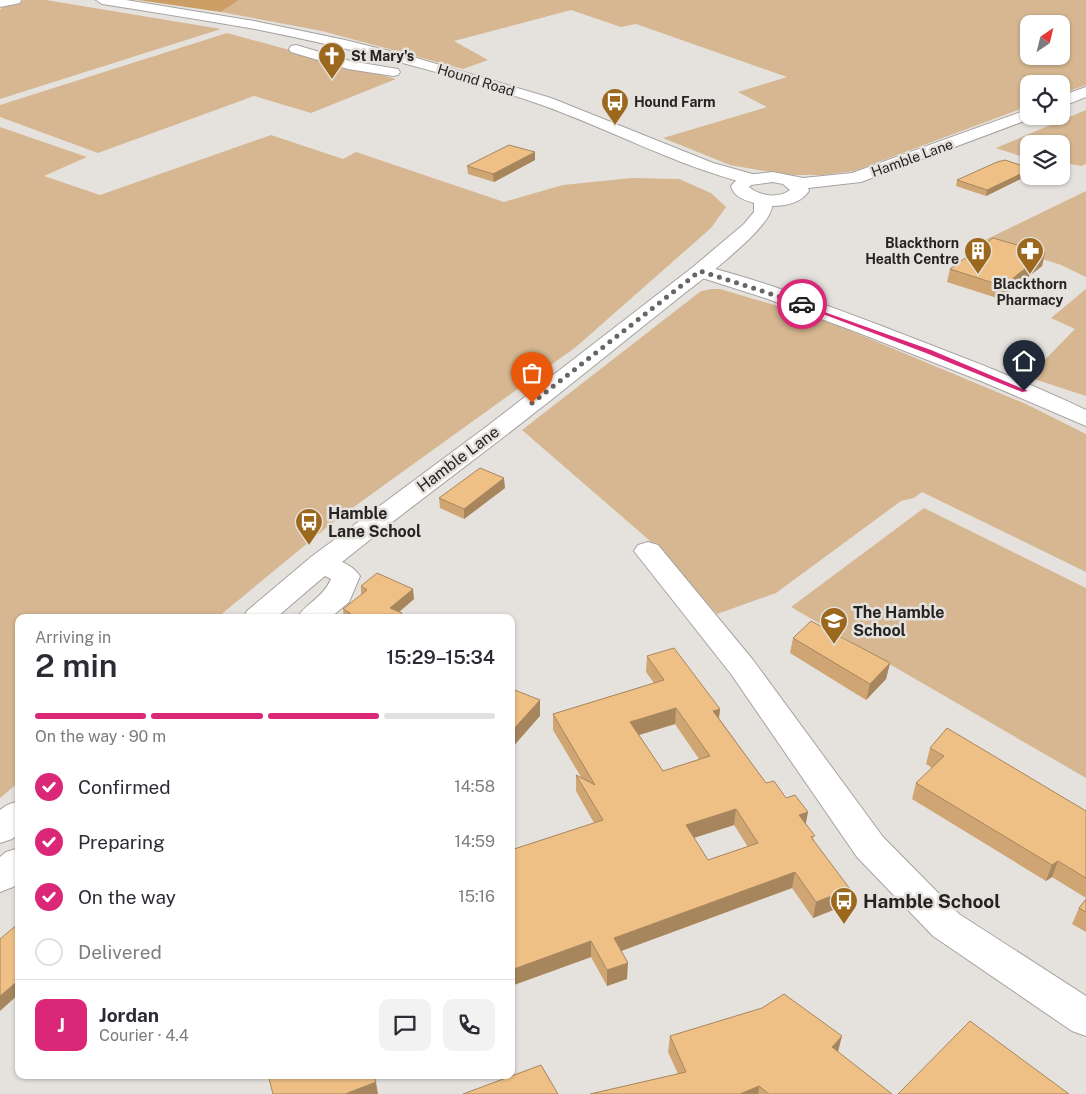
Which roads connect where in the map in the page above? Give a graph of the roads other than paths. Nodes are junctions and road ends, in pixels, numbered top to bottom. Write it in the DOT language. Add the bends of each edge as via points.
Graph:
graph roads {
  1 [pos="15,0"];
  2 [pos="102,0"];
  3 [pos="0,3"];
  4 [pos="1086,92"];
  5 [pos="1070,98"];
  6 [pos="1020,117"];
  7 [pos="746,184"];
  8 [pos="794,189"];
  9 [pos="764,200"];
  10 [pos="700,271"];
  11 [pos="1086,420"];
  12 [pos="648,551"];
  13 [pos="321,563"];
  14 [pos="262,614"];
  15 [pos="317,614"];
  16 [pos="15,817"];
  17 [pos="0,829"];
  18 [pos="15,865"];
  19 [pos="0,877"];
  20 [pos="1086,1018"];
  1 -- 3 [label="street"];
  2 -- 7 [label="street, Hound Road" via="254,25 354,46 546,101 707,167 714,174"];
  4 -- 5 [label="street"];
  6 -- 8 [label="street, Hamble Lane" via="823,189"];
  7 -- 8 [label="street" via="773,177"];
  7 -- 9 [label="street, Hound Road" via="753,197"];
  8 -- 9 [label="street, Hamble Lane" via="786,199"];
  9 -- 10 [label="street, Hamble Lane" via="763,212 751,228"];
  10 -- 11 [label="street" via="800,303 903,342 994,378"];
  10 -- 13 [label="street, Hamble Lane" via="501,428"];
  12 -- 20 [label="street" via="742,667 870,846 946,925"];
  13 -- 14 [label="street, Hamble Lane"];
  13 -- 15 [label="street" via="346,576 339,595"];
  16 -- 17 [label="street"];
  18 -- 19 [label="street"];
}
